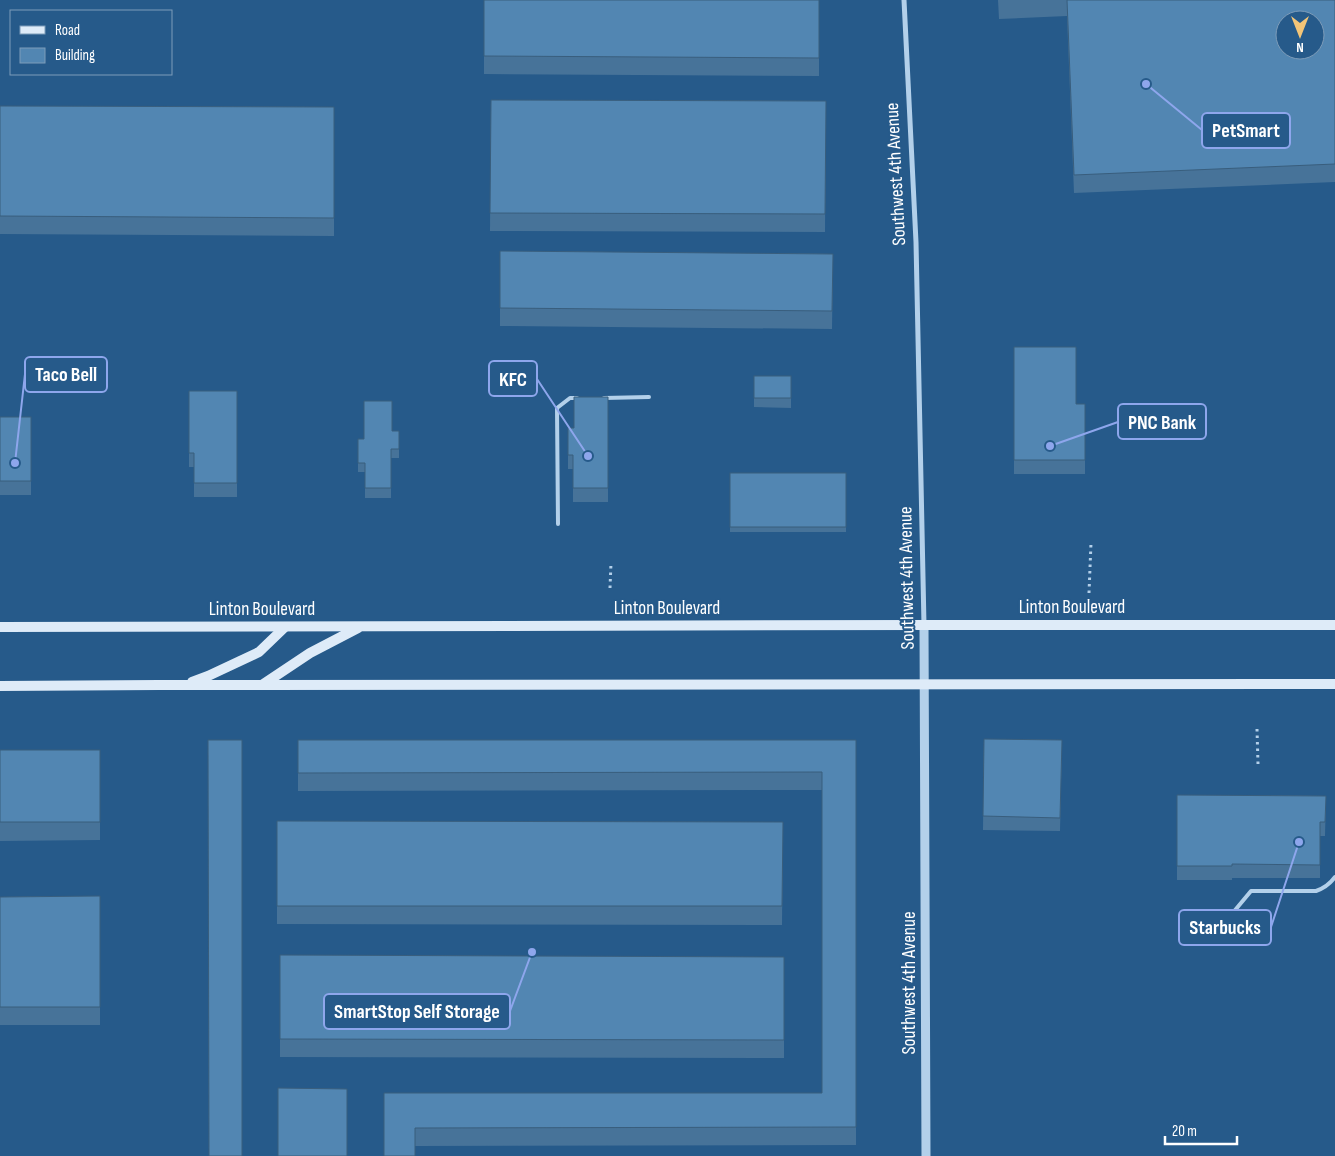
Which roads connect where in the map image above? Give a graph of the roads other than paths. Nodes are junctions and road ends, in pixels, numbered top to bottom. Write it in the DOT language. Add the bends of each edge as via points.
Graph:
graph roads {
  1 [pos="904,0"];
  2 [pos="649,397"];
  3 [pos="580,398"];
  4 [pos="599,398"];
  5 [pos="558,524"];
  6 [pos="924,625"];
  7 [pos="1335,625"];
  8 [pos="361,626"];
  9 [pos="0,627"];
  10 [pos="285,627"];
  11 [pos="924,684"];
  12 [pos="1335,684"];
  13 [pos="184,685"];
  14 [pos="262,685"];
  15 [pos="0,686"];
  16 [pos="1335,876"];
  17 [pos="1231,915"];
  18 [pos="926,1156"];
  1 -- 6 [label="street, Southwest 4th Avenue" via="916,242"];
  2 -- 4 [label="lane"];
  3 -- 5 [label="lane" via="570,398 557,408"];
  6 -- 7 [label="main road, Linton Boulevard"];
  6 -- 8 [label="main road, Linton Boulevard"];
  6 -- 11 [label="street, Southwest 4th Avenue"];
  8 -- 10 [label="main road, Linton Boulevard"];
  8 -- 14 [label="main road" via="310,653"];
  9 -- 10 [label="main road, Linton Boulevard"];
  10 -- 13 [label="main road" via="259,652"];
  11 -- 12 [label="main road"];
  11 -- 14 [label="main road"];
  11 -- 18 [label="street, Southwest 4th Avenue"];
  13 -- 14 [label="main road"];
  13 -- 15 [label="main road"];
  16 -- 17 [label="lane" via="1325,888 1316,891 1251,891"];
}
